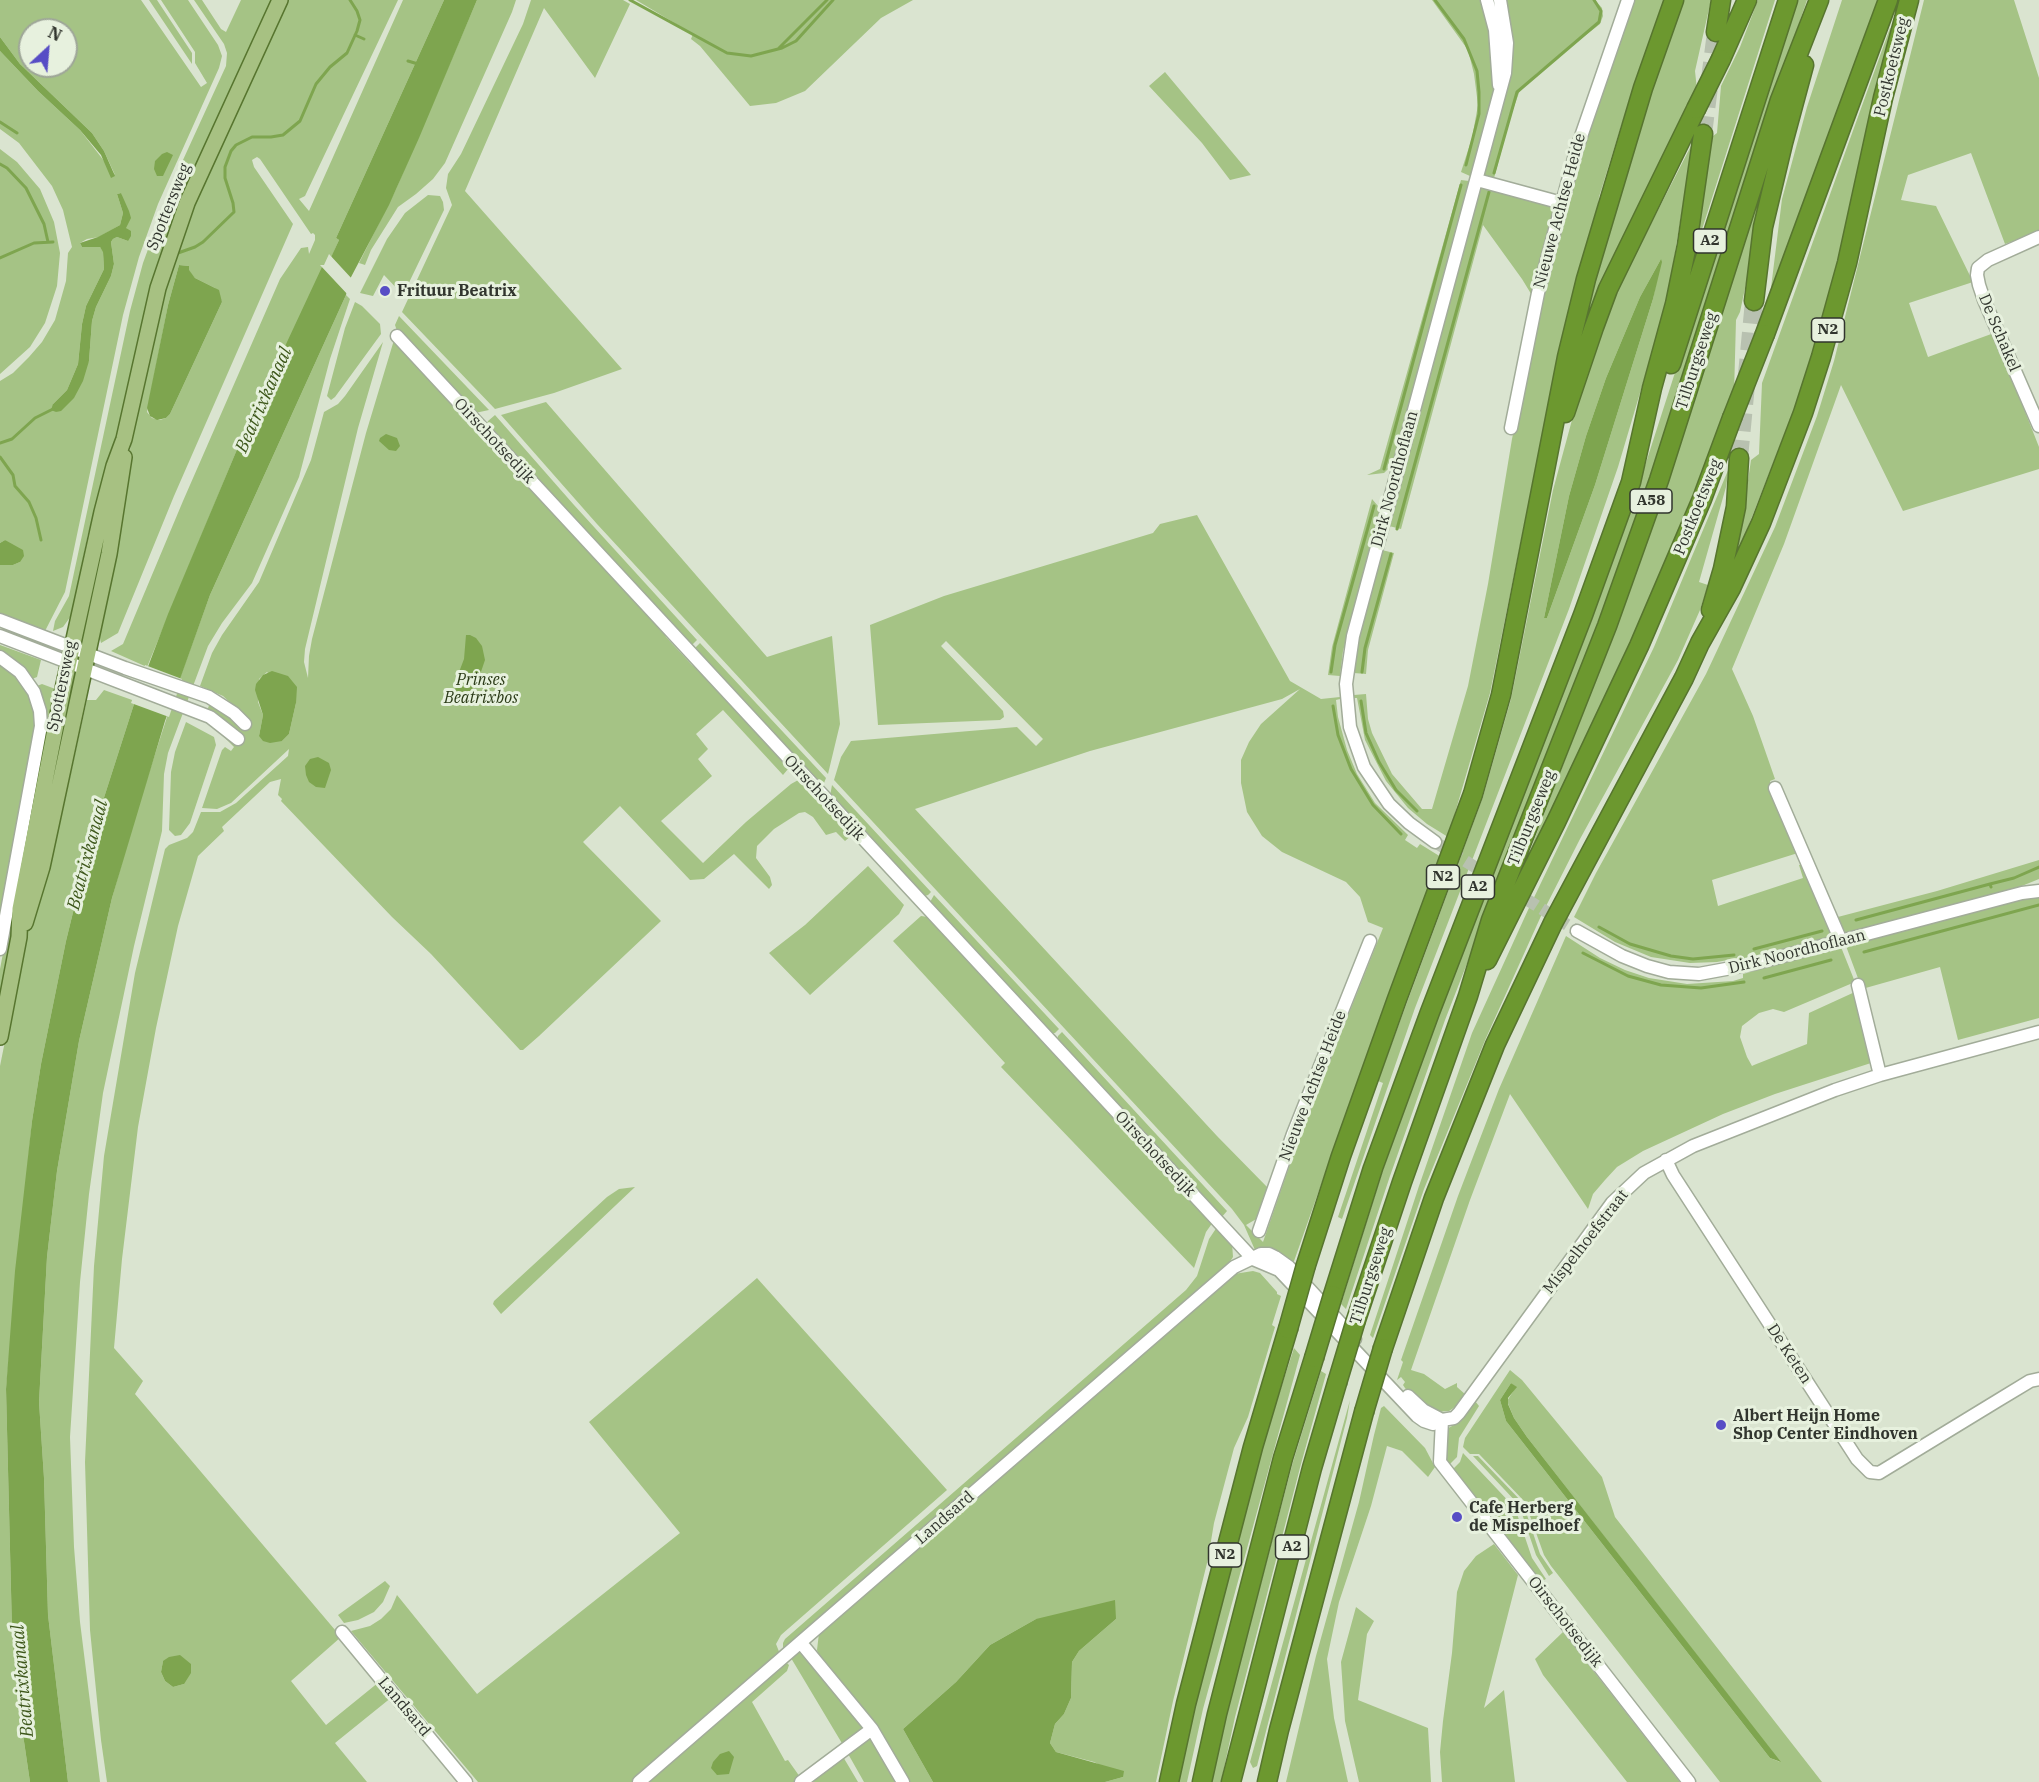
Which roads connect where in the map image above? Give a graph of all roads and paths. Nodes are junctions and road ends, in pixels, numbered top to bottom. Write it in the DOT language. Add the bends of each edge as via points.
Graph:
graph roads {
  1 [pos="280,0"];
  2 [pos="1487,0"];
  3 [pos="1500,0"];
  4 [pos="1628,0"];
  5 [pos="1674,0"];
  6 [pos="1721,0"];
  7 [pos="1747,0"];
  8 [pos="1788,0"];
  9 [pos="1820,0"];
  10 [pos="1888,0"];
  11 [pos="1910,0"];
  12 [pos="1716,32"];
  13 [pos="1499,92"];
  14 [pos="1703,134"];
  15 [pos="1477,180"];
  16 [pos="1562,203"];
  17 [pos="2039,237"];
  18 [pos="1754,301"];
  19 [pos="397,336"];
  20 [pos="2039,426"];
  21 [pos="1511,428"];
  22 [pos="124,439"];
  23 [pos="1739,458"];
  24 [pos="1544,478"];
  25 [pos="1631,482"];
  26 [pos="0,620"];
  27 [pos="0,636"];
  28 [pos="1700,643"];
  29 [pos="73,647"];
  30 [pos="0,657"];
  31 [pos="86,661"];
  32 [pos="69,663"];
  33 [pos="245,724"];
  34 [pos="238,739"];
  35 [pos="1775,788"];
  36 [pos="1435,842"];
  37 [pos="2039,882"];
  38 [pos="2039,891"];
  39 [pos="2022,892"];
  40 [pos="1577,931"];
  41 [pos="19,937"];
  42 [pos="1370,941"];
  43 [pos="1841,941"];
  44 [pos="0,949"];
  45 [pos="1858,985"];
  46 [pos="1467,996"];
  47 [pos="2039,1032"];
  48 [pos="0,1037"];
  49 [pos="1880,1075"];
  50 [pos="1666,1160"];
  51 [pos="1259,1231"];
  52 [pos="1253,1259"];
  53 [pos="2039,1379"];
  54 [pos="1442,1420"];
  55 [pos="342,1632"];
  56 [pos="801,1643"];
  57 [pos="872,1729"];
  58 [pos="466,1782"];
  59 [pos="639,1782"];
  60 [pos="801,1782"];
  61 [pos="903,1782"];
  62 [pos="1169,1782"];
  63 [pos="1202,1782"];
  64 [pos="1231,1782"];
  65 [pos="1267,1782"];
  66 [pos="1689,1782"];
  1 -- 22 [label="main road, Spottersweg" via="176,232 158,288"];
  2 -- 13 [label="street, Dirk Noordhoflaan" via="1495,30"];
  3 -- 13 [label="street, Dirk Noordhoflaan" via="1507,51"];
  4 -- 16 [label="street, Nieuwe Achtse Heide" via="1591,104"];
  5 -- 24 [label="highway" via="1636,109 1586,279"];
  6 -- 12 [label="highway"];
  7 -- 24 [label="highway, N2, bridge" via="1608,290"];
  8 -- 25 [label="highway, A2"];
  9 -- 18 [label="highway" via="1763,228"];
  9 -- 46 [label="highway, Tilburgseweg / A58" via="1780,100 1655,491 1603,637 1491,920"];
  10 -- 46 [label="highway, Postkoetsweg / A2, bridge" via="1702,499 1640,646 1506,926"];
  11 -- 28 [label="highway, Postkoetsweg / N2" via="1883,98 1847,262 1803,413 1761,523"];
  13 -- 15 [label="street, Dirk Noordhoflaan"];
  14 -- 25 [label="highway, Tilburgseweg / A58" via="1675,304"];
  15 -- 16 [label="street"];
  15 -- 36 [label="street, Dirk Noordhoflaan" via="1353,636 1346,684 1350,727 1364,767 1389,804"];
  16 -- 21 [label="street, Nieuwe Achtse Heide" via="1538,293"];
  17 -- 20 [label="street, De Schakel" via="1988,261 1978,268 1977,275 1984,300"];
  19 -- 52 [label="street, Oirschotsedijk"];
  22 -- 29 [label="main road, Spottersweg" via="102,512"];
  22 -- 31 [label="main road, Spottersweg" via="115,520"];
  23 -- 28 [label="highway" via="1736,507 1723,569"];
  24 -- 62 [label="highway, N2, bridge" via="1501,695 1473,794 1341,1156 1306,1265 1253,1447"];
  25 -- 63 [label="highway, Tilburgseweg / A2, bridge" via="1373,1168 1283,1458"];
  26 -- 29 [label="street"];
  27 -- 32 [label="street"];
  28 -- 65 [label="highway, Tilburgseweg / N2, bridge" via="1563,904 1495,1045 1434,1198 1364,1412"];
  29 -- 31 [label="street"];
  29 -- 32 [label="main road, Spottersweg"];
  30 -- 44 [label="street, Spottersweg" via="20,672 30,686 37,700 41,726"];
  31 -- 32 [label="street"];
  31 -- 33 [label="street" via="115,664 209,698"];
  31 -- 34 [label="street" via="109,678 220,722"];
  31 -- 41 [label="main road, Spottersweg" via="42,867"];
  32 -- 41 [label="main road, Spottersweg" via="20,909"];
  35 -- 43 [label="street"];
  37 -- 39 [label="street, Dirk Noordhoflaan"];
  38 -- 39 [label="street, Dirk Noordhoflaan"];
  39 -- 43 [label="street, Dirk Noordhoflaan"];
  40 -- 43 [label="street, Dirk Noordhoflaan" via="1647,966 1699,974"];
  41 -- 48 [label="main road, Spottersweg"];
  42 -- 51 [label="street, Nieuwe Achtse Heide"];
  45 -- 49 [label="street"];
  46 -- 64 [label="highway, Tilburgseweg / A2, bridge" via="1337,1383"];
  47 -- 49 [label="street, Mispelhoefstraat"];
  49 -- 50 [label="street, Mispelhoefstraat" via="1693,1146"];
  50 -- 53 [label="street, De Keten" via="1851,1449 1870,1472 1879,1473"];
  50 -- 54 [label="street, Mispelhoefstraat" via="1644,1173 1612,1203 1459,1413"];
  52 -- 54 [label="street" via="1269,1254 1289,1267 1403,1391 1423,1410"];
  52 -- 56 [label="street, Landsard" via="1234,1267"];
  54 -- 66 [label="street, Oirschotsedijk" via="1440,1462"];
  55 -- 58 [label="street, Landsard"];
  56 -- 57 [label="street"];
  56 -- 59 [label="street, Landsard"];
  57 -- 60 [label="street"];
  57 -- 61 [label="street"];
}
